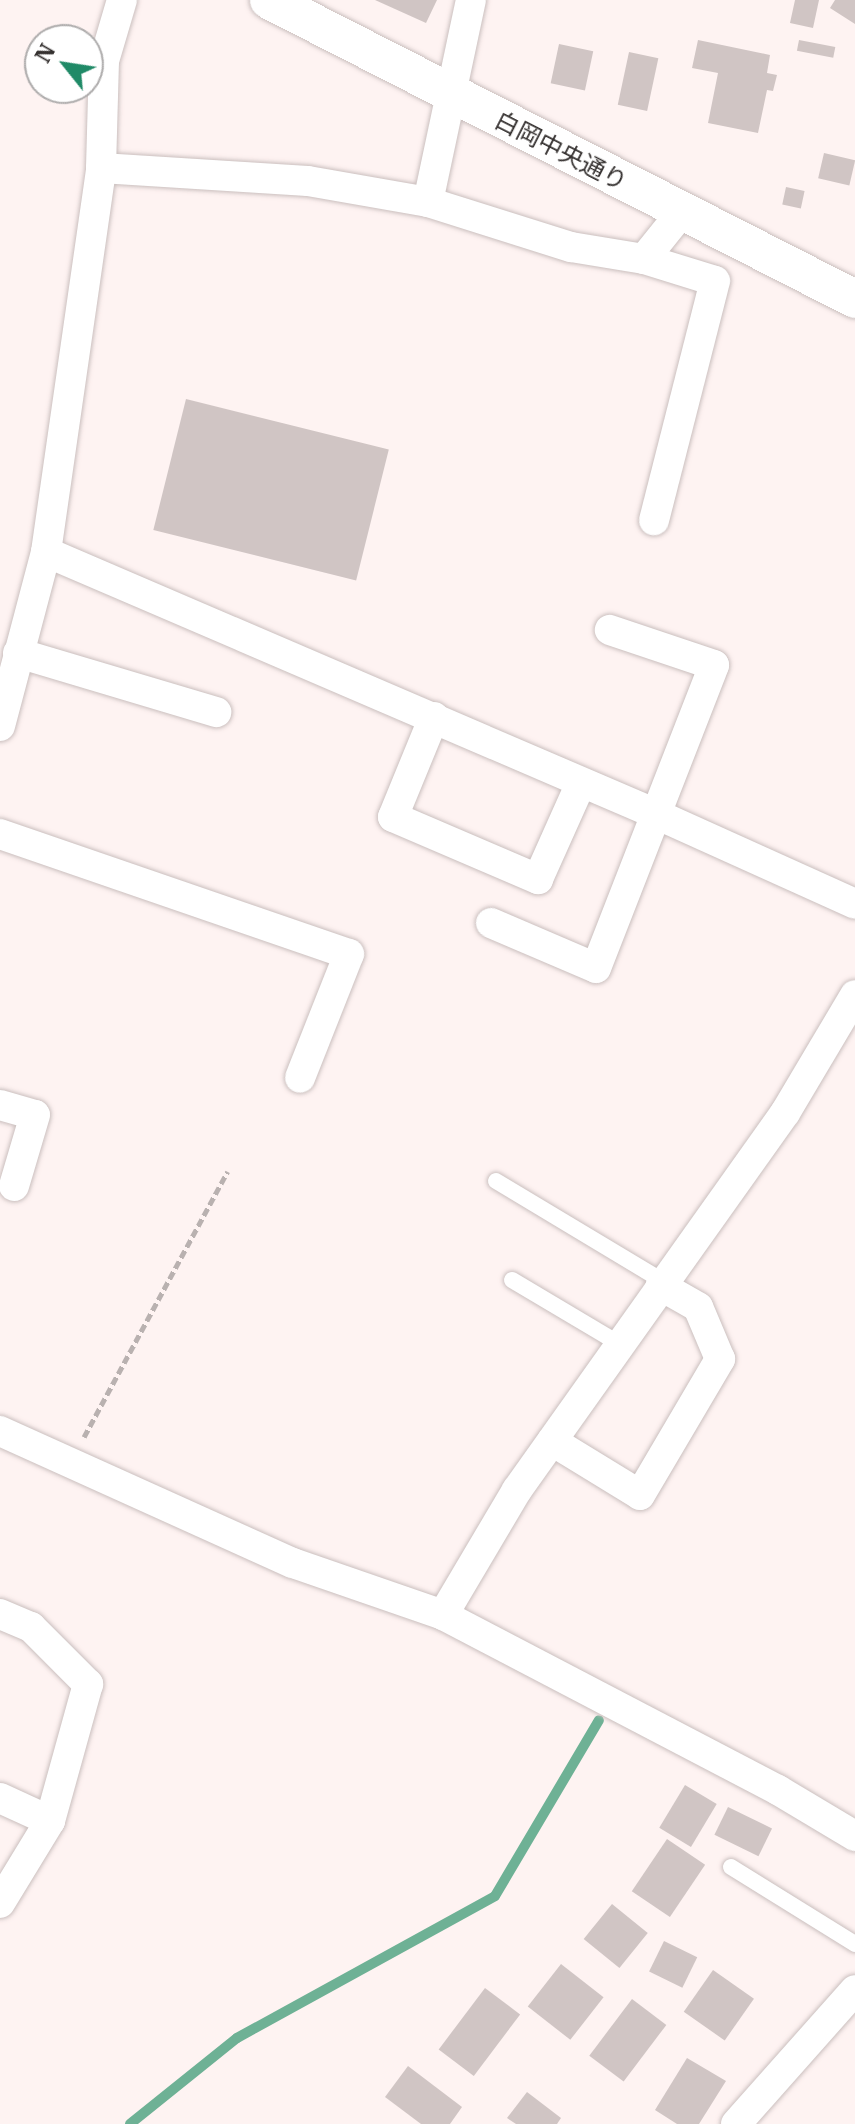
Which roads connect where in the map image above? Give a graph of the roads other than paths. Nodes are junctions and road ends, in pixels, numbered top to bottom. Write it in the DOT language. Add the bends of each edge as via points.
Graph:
graph roads {
  1 [pos="122,0"];
  2 [pos="269,0"];
  3 [pos="471,0"];
  4 [pos="453,95"];
  5 [pos="101,168"];
  6 [pos="428,202"];
  7 [pos="681,213"];
  8 [pos="644,259"];
  9 [pos="855,299"];
  10 [pos="654,520"];
  11 [pos="46,552"];
  12 [pos="610,630"];
  13 [pos="18,653"];
  14 [pos="216,712"];
  15 [pos="434,717"];
  16 [pos="0,726"];
  17 [pos="581,783"];
  18 [pos="656,814"];
  19 [pos="0,834"];
  20 [pos="855,904"];
  21 [pos="491,923"];
  22 [pos="855,995"];
  23 [pos="300,1078"];
  24 [pos="0,1105"];
  25 [pos="496,1181"];
  26 [pos="14,1186"];
  27 [pos="512,1280"];
  28 [pos="662,1284"];
  29 [pos="620,1344"];
  30 [pos="0,1431"];
  31 [pos="552,1441"];
  32 [pos="0,1614"];
  33 [pos="443,1615"];
  34 [pos="0,1798"];
  35 [pos="50,1821"];
  36 [pos="855,1836"];
  37 [pos="731,1867"];
  38 [pos="0,1903"];
  39 [pos="855,1944"];
  40 [pos="855,1990"];
  41 [pos="736,2124"];
  1 -- 5 [label="street" via="104,61"];
  2 -- 4 [label="street, 白岡中央通り"];
  3 -- 4 [label="street"];
  4 -- 6 [label="street"];
  4 -- 7 [label="street, 白岡中央通り"];
  5 -- 6 [label="street" via="308,181"];
  5 -- 11 [label="street"];
  6 -- 8 [label="street" via="571,247"];
  7 -- 8 [label="street"];
  7 -- 9 [label="street, 白岡中央通り"];
  8 -- 10 [label="street" via="715,281"];
  11 -- 13 [label="street"];
  11 -- 15 [label="street"];
  12 -- 18 [label="street" via="714,665"];
  13 -- 14 [label="street"];
  13 -- 16 [label="street"];
  15 -- 17 [label="street"];
  15 -- 17 [label="street" via="393,817 538,879"];
  17 -- 18 [label="street"];
  18 -- 20 [label="street"];
  18 -- 21 [label="street" via="596,968"];
  19 -- 23 [label="street" via="349,954"];
  22 -- 28 [label="street" via="785,1113"];
  24 -- 26 [label="street" via="35,1115"];
  25 -- 28 [label="lane"];
  27 -- 29 [label="lane"];
  28 -- 29 [label="street"];
  28 -- 31 [label="street" via="698,1307 720,1359 640,1495"];
  29 -- 31 [label="street"];
  30 -- 33 [label="street" via="293,1563"];
  31 -- 33 [label="street"];
  32 -- 35 [label="street" via="31,1627 88,1684"];
  33 -- 36 [label="street" via="778,1790"];
  34 -- 35 [label="street"];
  35 -- 38 [label="street"];
  37 -- 39 [label="lane"];
  40 -- 41 [label="street"];
}
